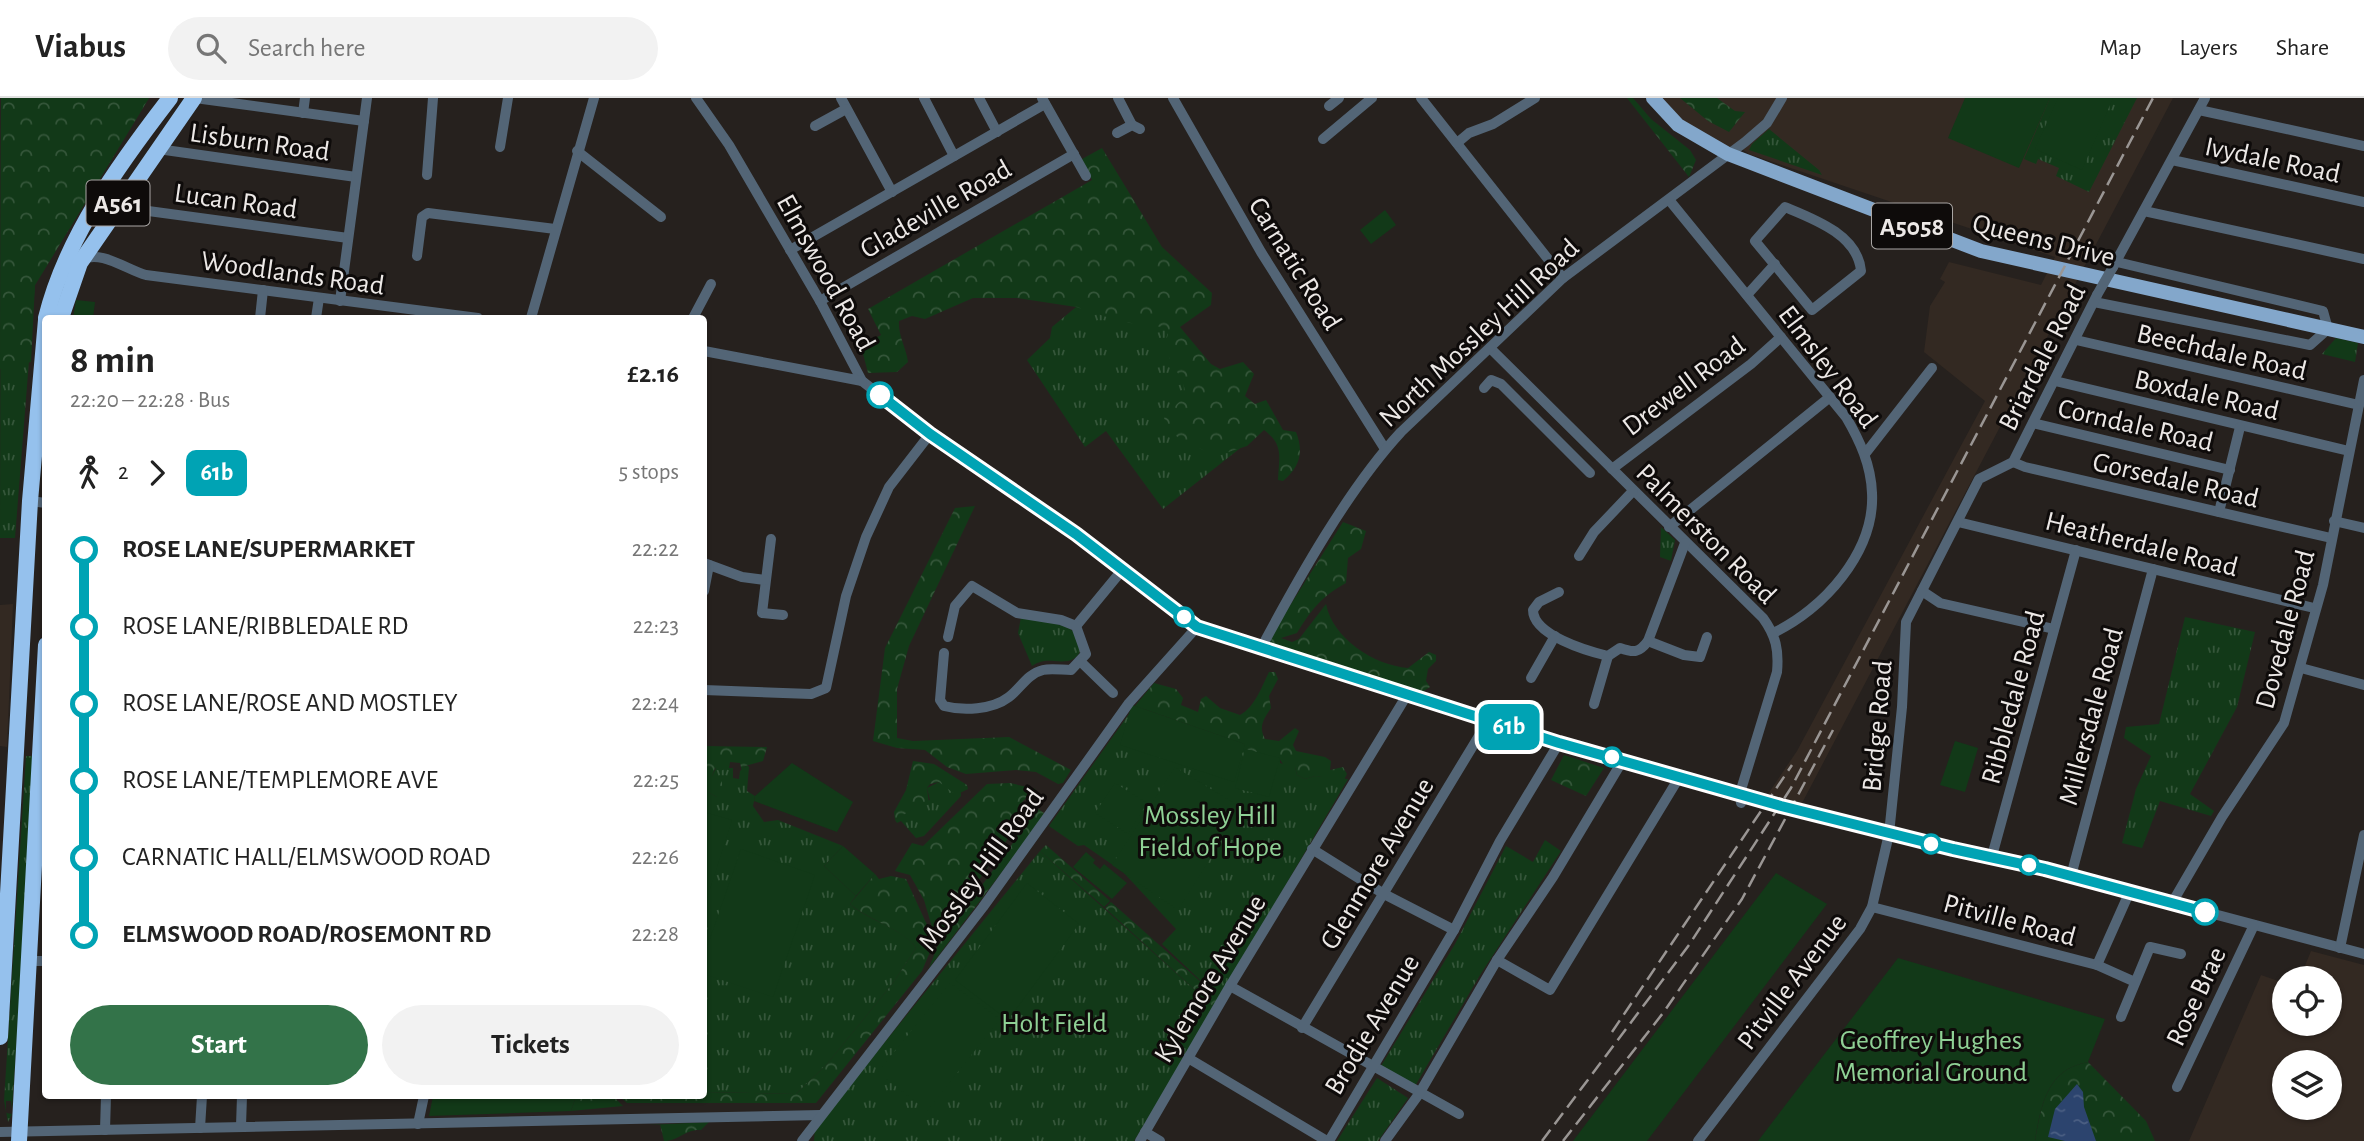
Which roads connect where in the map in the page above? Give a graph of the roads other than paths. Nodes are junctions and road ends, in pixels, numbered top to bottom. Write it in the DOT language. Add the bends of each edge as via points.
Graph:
graph roads {
  1 [pos="195,98"];
  2 [pos="305,98"];
  3 [pos="367,98"];
  4 [pos="433,98"];
  5 [pos="508,98"];
  6 [pos="594,98"];
  7 [pos="696,98"];
  8 [pos="841,98"];
  9 [pos="924,98"];
  10 [pos="979,98"];
  11 [pos="1118,98"];
  12 [pos="1173,98"];
  13 [pos="1339,98"];
  14 [pos="1372,98"];
  15 [pos="1421,98"];
  16 [pos="1535,98"];
  17 [pos="1653,98"];
  18 [pos="1783,98"];
  19 [pos="2205,98"];
  20 [pos="168,99"];
  21 [pos="1044,101"];
  22 [pos="1329,106"];
  23 [pos="846,109"];
  24 [pos="2199,110"];
  25 [pos="303,113"];
  26 [pos="364,121"];
  27 [pos="815,126"];
  28 [pos="996,132"];
  29 [pos="1117,133"];
  30 [pos="1323,139"];
  31 [pos="1457,144"];
  32 [pos="2364,146"];
  33 [pos="500,147"];
  34 [pos="158,149"];
  35 [pos="577,151"];
  36 [pos="1074,154"];
  37 [pos="1728,154"];
  38 [pos="954,156"];
  39 [pos="2172,160"];
  40 [pos="427,175"];
  41 [pos="1086,176"];
  42 [pos="356,177"];
  43 [pos="892,192"];
  44 [pos="1670,201"];
  45 [pos="2364,202"];
  46 [pos="118,204"];
  47 [pos="2144,211"];
  48 [pos="661,217"];
  49 [pos="555,229"];
  50 [pos="97,234"];
  51 [pos="348,238"];
  52 [pos="790,250"];
  53 [pos="417,256"];
  54 [pos="107,259"];
  55 [pos="2364,259"];
  56 [pos="80,263"];
  57 [pos="1775,264"];
  58 [pos="2115,264"];
  59 [pos="1563,278"];
  60 [pos="711,284"];
  61 [pos="263,290"];
  62 [pos="1747,295"];
  63 [pos="319,298"];
  64 [pos="2096,299"];
  65 [pos="820,300"];
  66 [pos="340,301"];
  67 [pos="368,305"];
  68 [pos="47,315"];
  69 [pos="62,315"];
  70 [pos="260,315"];
  71 [pos="316,315"];
  72 [pos="367,315"];
  73 [pos="420,315"];
  74 [pos="532,315"];
  75 [pos="695,315"];
  76 [pos="2328,329"];
  77 [pos="1781,337"];
  78 [pos="2364,337"];
  79 [pos="2076,340"];
  80 [pos="1490,348"];
  81 [pos="707,352"];
  82 [pos="1932,368"];
  83 [pos="1513,371"];
  84 [pos="2364,380"];
  85 [pos="862,381"];
  86 [pos="2055,381"];
  87 [pos="1501,384"];
  88 [pos="1484,388"];
  89 [pos="1830,397"];
  90 [pos="2359,405"];
  91 [pos="42,410"];
  92 [pos="2033,424"];
  93 [pos="2240,426"];
  94 [pos="2359,431"];
  95 [pos="1574,432"];
  96 [pos="930,434"];
  97 [pos="1562,444"];
  98 [pos="1385,449"];
  99 [pos="2349,451"];
  100 [pos="1865,454"];
  101 [pos="2013,462"];
  102 [pos="1612,469"];
  103 [pos="2230,470"];
  104 [pos="1590,473"];
  105 [pos="1633,491"];
  106 [pos="38,502"];
  107 [pos="2219,512"];
  108 [pos="2334,521"];
  109 [pos="1958,522"];
  110 [pos="1670,527"];
  111 [pos="2364,528"];
  112 [pos="771,538"];
  113 [pos="2330,538"];
  114 [pos="1685,543"];
  115 [pos="2076,550"];
  116 [pos="1579,556"];
  117 [pos="707,564"];
  118 [pos="1123,569"];
  119 [pos="2153,569"];
  120 [pos="765,580"];
  121 [pos="1922,591"];
  122 [pos="1559,592"];
  123 [pos="2314,608"];
  124 [pos="783,615"];
  125 [pos="1906,622"];
  126 [pos="1076,626"];
  127 [pos="1197,627"];
  128 [pos="2054,629"];
  129 [pos="1773,633"];
  130 [pos="1555,636"];
  131 [pos="948,637"];
  132 [pos="1707,637"];
  133 [pos="1648,641"];
  134 [pos="1260,649"];
  135 [pos="944,653"];
  136 [pos="1608,656"];
  137 [pos="1081,662"];
  138 [pos="2301,668"];
  139 [pos="1531,678"];
  140 [pos="2364,685"];
  141 [pos="707,690"];
  142 [pos="1113,692"];
  143 [pos="1407,695"];
  144 [pos="1591,698"];
  145 [pos="42,712"];
  146 [pos="1488,721"];
  147 [pos="1559,743"];
  148 [pos="1623,761"];
  149 [pos="1680,776"];
  150 [pos="1741,798"];
  151 [pos="1889,834"];
  152 [pos="2364,835"];
  153 [pos="6,836"];
  154 [pos="1312,849"];
  155 [pos="1992,856"];
  156 [pos="2071,876"];
  157 [pos="2130,891"];
  158 [pos="1384,894"];
  159 [pos="2172,903"];
  160 [pos="1872,907"];
  161 [pos="3,913"];
  162 [pos="2254,925"];
  163 [pos="1454,930"];
  164 [pos="2340,948"];
  165 [pos="2181,954"];
  166 [pos="2364,954"];
  167 [pos="1497,960"];
  168 [pos="27,961"];
  169 [pos="42,961"];
  170 [pos="2097,965"];
  171 [pos="2,978"];
  172 [pos="2135,982"];
  173 [pos="1230,986"];
  174 [pos="2121,1017"];
  175 [pos="1302,1028"];
  176 [pos="0,1037"];
  177 [pos="1188,1058"];
  178 [pos="1373,1067"];
  179 [pos="2177,1087"];
  180 [pos="1419,1094"];
  181 [pos="106,1099"];
  182 [pos="202,1099"];
  183 [pos="242,1099"];
  184 [pos="423,1099"];
  185 [pos="1459,1114"];
  186 [pos="821,1115"];
  187 [pos="418,1124"];
  188 [pos="241,1126"];
  189 [pos="200,1128"];
  190 [pos="105,1130"];
  191 [pos="0,1132"];
  192 [pos="19,1136"];
  193 [pos="1142,1137"];
  194 [pos="802,1141"];
  195 [pos="1160,1141"];
  196 [pos="1328,1141"];
  197 [pos="1385,1141"];
  198 [pos="1698,1141"];
  1 -- 25 [label="street"];
  1 -- 34 [label="highway, A561"];
  2 -- 25 [label="street"];
  3 -- 26 [label="street"];
  4 -- 40 [label="street"];
  5 -- 33 [label="street"];
  6 -- 35 [label="street"];
  7 -- 52 [label="street, Elmswood Road"];
  8 -- 23 [label="street"];
  9 -- 38 [label="street"];
  10 -- 28 [label="street"];
  11 -- 29 [label="street" via="1136,127"];
  12 -- 98 [label="street, Carnatic Road" via="1261,252"];
  13 -- 22 [label="street"];
  14 -- 30 [label="street"];
  15 -- 31 [label="street"];
  16 -- 31 [label="street"];
  17 -- 37 [label="main road, Queens Drive / A5058" via="1678,125"];
  18 -- 37 [label="street, North Mossley Hill Road" via="1767,123"];
  19 -- 24 [label="street, Briardale Road"];
  20 -- 68 [label="highway, A561" via="78,234 57,279"];
  21 -- 28 [label="street"];
  21 -- 36 [label="street"];
  23 -- 27 [label="street"];
  23 -- 43 [label="street"];
  24 -- 32 [label="street"];
  24 -- 39 [label="street, Briardale Road"];
  25 -- 26 [label="street"];
  26 -- 42 [label="street"];
  28 -- 38 [label="street"];
  31 -- 59 [label="street"];
  34 -- 42 [label="street, Lisburn Road"];
  34 -- 46 [label="highway, A561"];
  35 -- 48 [label="street"];
  35 -- 49 [label="street"];
  36 -- 41 [label="street"];
  36 -- 65 [label="street, Gladeville Road"];
  37 -- 44 [label="street, North Mossley Hill Road"];
  37 -- 76 [label="main road, Queens Drive / A5058" via="1981,251"];
  38 -- 43 [label="street"];
  39 -- 45 [label="street, Ivydale Road"];
  39 -- 47 [label="street, Briardale Road"];
  42 -- 51 [label="street"];
  43 -- 52 [label="street"];
  44 -- 59 [label="street, North Mossley Hill Road"];
  44 -- 62 [label="street, Elmsley Road"];
  46 -- 50 [label="highway, A561"];
  46 -- 51 [label="street, Lucan Road"];
  47 -- 55 [label="street"];
  47 -- 58 [label="street, Briardale Road"];
  49 -- 53 [label="street" via="428,214 422,217"];
  49 -- 74 [label="street"];
  50 -- 54 [label="street"];
  50 -- 56 [label="highway, A561"];
  51 -- 66 [label="street"];
  52 -- 65 [label="street, Elmswood Road"];
  54 -- 56 [label="street" via="89,257"];
  54 -- 61 [label="street, Woodlands Road" via="146,275"];
  56 -- 69 [label="highway, A561"];
  57 -- 57 [label="street" via="1755,241 1784,207 1827,226 1852,247 1861,271 1812,310"];
  57 -- 62 [label="street"];
  58 -- 64 [label="street, Briardale Road, bridge"];
  58 -- 76 [label="street, Queens Drive" via="2323,311"];
  59 -- 80 [label="street, North Mossley Hill Road"];
  60 -- 75 [label="street"];
  61 -- 63 [label="street, Woodlands Road"];
  61 -- 70 [label="street"];
  62 -- 77 [label="street, Elmsley Road"];
  63 -- 66 [label="street, Woodlands Road"];
  63 -- 71 [label="street"];
  64 -- 76 [label="street, Queens Drive" via="2310,345"];
  64 -- 79 [label="street, Briardale Road"];
  65 -- 85 [label="street, Elmswood Road"];
  66 -- 67 [label="street, Woodlands Road"];
  67 -- 72 [label="street"];
  67 -- 73 [label="street, Woodlands Road"];
  76 -- 78 [label="main road, Queens Drive / A5058"];
  77 -- 89 [label="street, Elmsley Road"];
  77 -- 102 [label="street, Drewell Road"];
  79 -- 86 [label="street, Briardale Road"];
  79 -- 90 [label="street, Beechdale Road"];
  80 -- 83 [label="street, Palmerston Road"];
  80 -- 98 [label="street, North Mossley Hill Road"];
  81 -- 85 [label="street"];
  82 -- 100 [label="street"];
  83 -- 87 [label="street"];
  83 -- 95 [label="street, Palmerston Road"];
  84 -- 90 [label="street, Dovedale Road"];
  85 -- 96 [label="street, Elmswood Road"];
  86 -- 92 [label="street, Briardale Road"];
  86 -- 93 [label="street, Boxdale Road"];
  87 -- 88 [label="street" via="1491,380"];
  87 -- 97 [label="street"];
  89 -- 100 [label="street, Elmsley Road"];
  89 -- 110 [label="street"];
  90 -- 94 [label="street, Dovedale Road"];
  91 -- 106 [label="highway, A561"];
  92 -- 101 [label="street, Briardale Road"];
  92 -- 103 [label="street, Corndale Road"];
  93 -- 99 [label="street, Boxdale Road"];
  93 -- 103 [label="street"];
  94 -- 99 [label="street, Dovedale Road"];
  95 -- 97 [label="street"];
  95 -- 102 [label="street, Palmerston Road"];
  96 -- 118 [label="street, Elmswood Road"];
  96 -- 141 [label="street" via="888,487 866,537 846,596 826,688 811,694"];
  97 -- 104 [label="street"];
  98 -- 134 [label="street, North Mossley Hill Road" via="1312,559"];
  99 -- 108 [label="street, Dovedale Road"];
  100 -- 129 [label="street, Elmsley Road" via="1872,503 1855,555 1823,598 1794,623"];
  101 -- 107 [label="street, Gorsedale Road"];
  101 -- 109 [label="street, Briardale Road" via="1979,479"];
  102 -- 105 [label="street, Palmerston Road"];
  103 -- 107 [label="street"];
  105 -- 110 [label="street, Palmerston Road"];
  105 -- 116 [label="street"];
  106 -- 153 [label="highway, A561"];
  107 -- 113 [label="street, Gorsedale Road"];
  108 -- 111 [label="street"];
  108 -- 113 [label="street, Dovedale Road"];
  109 -- 115 [label="street, Heatherdale Road"];
  109 -- 121 [label="street, Briardale Road"];
  110 -- 114 [label="street, Palmerston Road"];
  112 -- 120 [label="street"];
  113 -- 123 [label="street, Dovedale Road" via="2323,585"];
  114 -- 129 [label="street, Palmerston Road"];
  114 -- 133 [label="street"];
  115 -- 119 [label="street, Heatherdale Road"];
  115 -- 128 [label="street, Ribbledale Road"];
  117 -- 120 [label="street"];
  118 -- 126 [label="street"];
  118 -- 127 [label="street, Elmswood Road"];
  119 -- 123 [label="street, Heatherdale Road"];
  119 -- 156 [label="street, Millersdale Road"];
  120 -- 124 [label="street" via="762,614"];
  121 -- 125 [label="street, Briardale Road"];
  121 -- 128 [label="street" via="1940,603"];
  122 -- 130 [label="street" via="1533,610 1537,623"];
  123 -- 138 [label="street, Dovedale Road"];
  125 -- 151 [label="street, Bridge Road"];
  126 -- 131 [label="street" via="1017,612 972,586 955,606"];
  126 -- 137 [label="street" via="1086,653"];
  127 -- 134 [label="street, Elmswood Road"];
  127 -- 186 [label="street, Mossley Hill Road" via="1129,703 983,907"];
  128 -- 155 [label="street, Ribbledale Road"];
  129 -- 150 [label="street, Palmerston Road" via="1779,653 1777,672"];
  130 -- 136 [label="street"];
  130 -- 139 [label="street"];
  132 -- 133 [label="street" via="1700,657"];
  133 -- 136 [label="street" via="1641,650 1633,653 1620,648"];
  134 -- 143 [label="street, Elmswood Road"];
  135 -- 137 [label="street" via="940,700 955,709 990,706 1009,697 1033,674 1045,669 1071,670"];
  136 -- 144 [label="street"];
  137 -- 142 [label="street"];
  138 -- 140 [label="street"];
  138 -- 159 [label="street, Dovedale Road" via="2284,723"];
  143 -- 146 [label="street, Elmswood Road"];
  143 -- 154 [label="street, Kylemore Avenue"];
  145 -- 168 [label="highway"];
  146 -- 147 [label="street, Elmswood Road"];
  146 -- 158 [label="street, Glenmore Avenue"];
  147 -- 148 [label="street, Elmswood Road"];
  147 -- 163 [label="street, Brodie Avenue" via="1497,846"];
  148 -- 149 [label="street, Elmswood Road"];
  148 -- 167 [label="street"];
  149 -- 150 [label="street, Elmswood Road"];
  149 -- 167 [label="street" via="1550,990"];
  150 -- 151 [label="street, Elmswood Road, bridge"];
  151 -- 155 [label="street, Elmswood Road"];
  151 -- 160 [label="street, Pitville Avenue"];
  152 -- 164 [label="street"];
  153 -- 161 [label="highway, A561"];
  154 -- 158 [label="street"];
  154 -- 173 [label="street, Kylemore Avenue"];
  155 -- 156 [label="street, Elmswood Road"];
  156 -- 157 [label="street, Elmswood Road"];
  157 -- 159 [label="street, Elmswood Road"];
  157 -- 170 [label="street, Pitville Road"];
  158 -- 163 [label="street"];
  158 -- 175 [label="street, Glenmore Avenue"];
  159 -- 162 [label="street, Elmswood Road"];
  160 -- 170 [label="street, Pitville Road"];
  160 -- 198 [label="street, Pitville Avenue" via="1852,940"];
  161 -- 171 [label="highway, A561"];
  162 -- 164 [label="street, Elmswood Road"];
  162 -- 179 [label="street, Rose Brae"];
  163 -- 178 [label="street, Brodie Avenue"];
  164 -- 166 [label="street, Elmswood Road"];
  165 -- 172 [label="street" via="2150,947"];
  167 -- 180 [label="street"];
  168 -- 169 [label="street"];
  168 -- 192 [label="highway"];
  170 -- 172 [label="street"];
  171 -- 176 [label="highway, A561"];
  172 -- 174 [label="street"];
  173 -- 175 [label="street"];
  173 -- 177 [label="street, Kylemore Avenue"];
  175 -- 178 [label="street"];
  177 -- 193 [label="street, Kylemore Avenue"];
  177 -- 196 [label="street"];
  178 -- 180 [label="street"];
  178 -- 196 [label="street, Brodie Avenue"];
  180 -- 185 [label="street"];
  180 -- 197 [label="street"];
  181 -- 190 [label="street"];
  182 -- 189 [label="street"];
  183 -- 188 [label="street"];
  184 -- 187 [label="street"];
  186 -- 187 [label="street"];
  186 -- 194 [label="street, Mossley Hill Road"];
  187 -- 188 [label="street"];
  188 -- 189 [label="street"];
  189 -- 190 [label="street"];
  190 -- 192 [label="street"];
  191 -- 192 [label="street"];
  193 -- 195 [label="street"];
}
